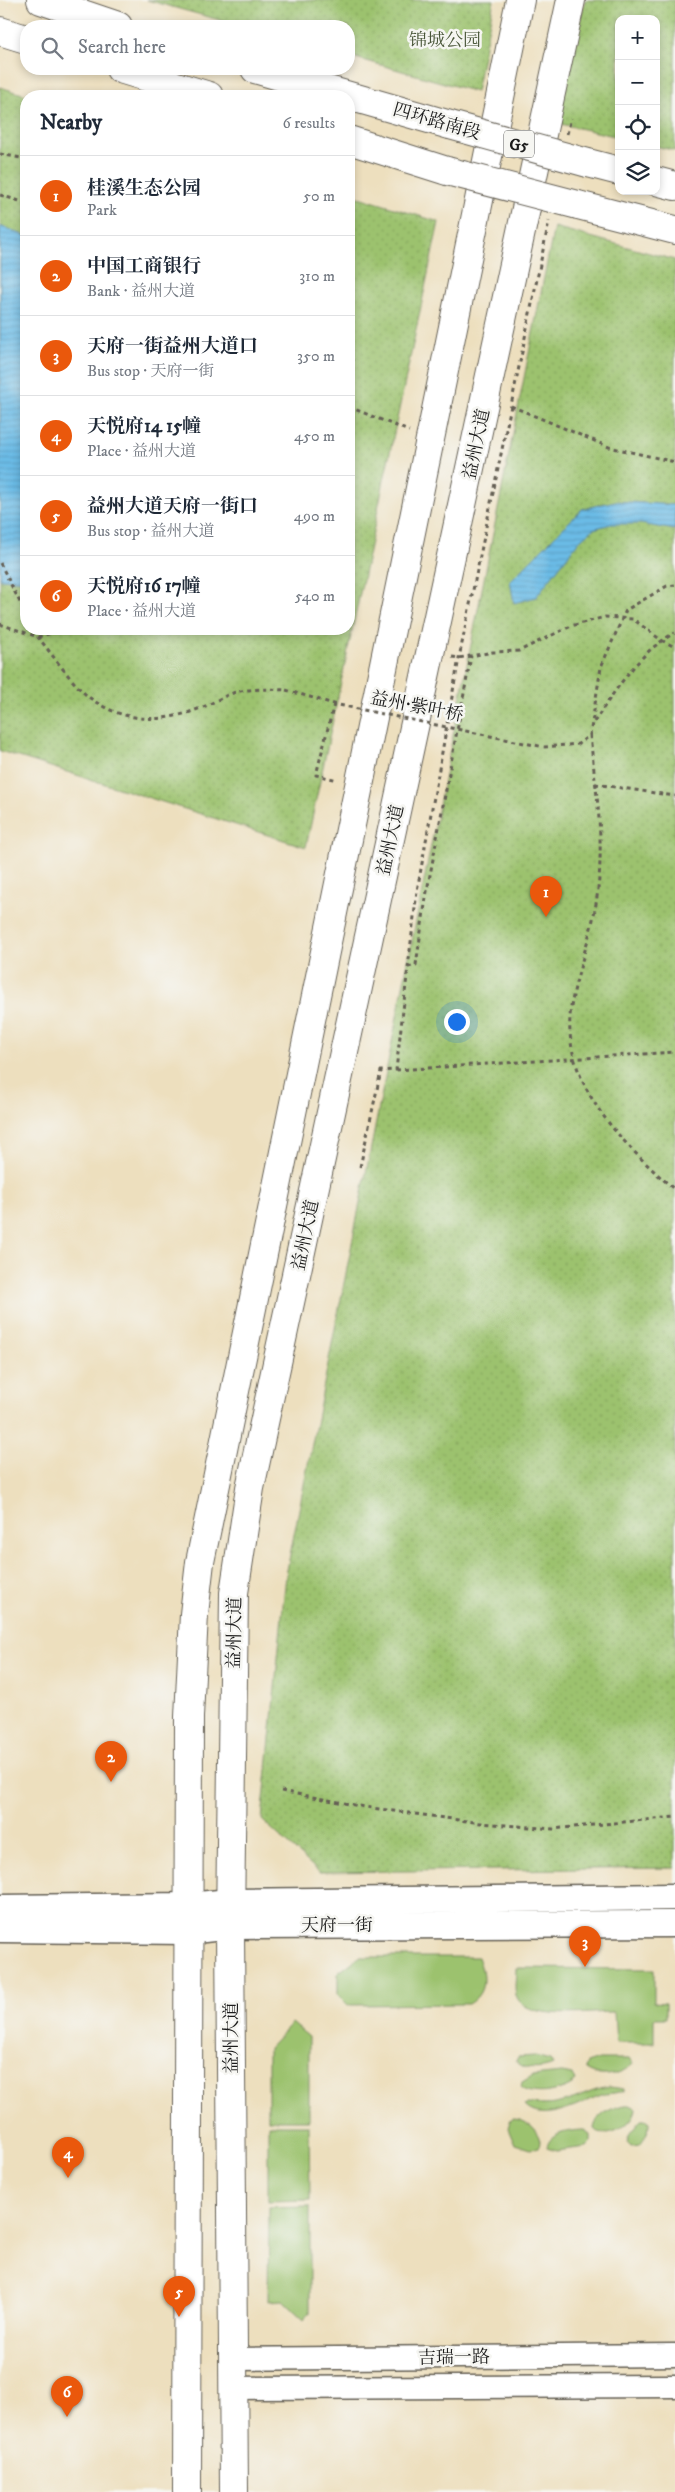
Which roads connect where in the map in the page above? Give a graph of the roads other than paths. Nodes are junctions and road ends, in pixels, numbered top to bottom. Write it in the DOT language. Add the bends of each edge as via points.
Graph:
graph roads {
  1 [pos="41,0"];
  2 [pos="520,0"];
  3 [pos="571,0"];
  4 [pos="100,20"];
  5 [pos="0,31"];
  6 [pos="20,37"];
  7 [pos="140,75"];
  8 [pos="276,75"];
  9 [pos="188,90"];
  10 [pos="328,90"];
  11 [pos="355,98"];
  12 [pos="355,142"];
  13 [pos="615,170"];
  14 [pos="660,182"];
  15 [pos="675,186"];
  16 [pos="675,230"];
  17 [pos="675,1897"];
  18 [pos="0,1908"];
  19 [pos="230,1914"];
  20 [pos="187,1918"];
  21 [pos="675,1924"];
  22 [pos="0,1929"];
  23 [pos="675,2355"];
  24 [pos="233,2359"];
  25 [pos="675,2386"];
  26 [pos="234,2388"];
  27 [pos="186,2492"];
  28 [pos="234,2492"];
  1 -- 4 [label="main road"];
  2 -- 20 [label="main road" via="200,1562 189,1717"];
  3 -- 19 [label="main road, 益州大道" via="250,1488 234,1593"];
  5 -- 6 [label="main road"];
  7 -- 9 [label="main road"];
  8 -- 10 [label="main road, 四环路南段 / G5, bridge"];
  11 -- 13 [label="main road, 四环路南段 / G5, bridge"];
  12 -- 16 [label="main road, bridge" via="446,170"];
  14 -- 15 [label="main road"];
  17 -- 19 [label="main road, 天府一街"];
  18 -- 20 [label="main road, 天府一街"];
  19 -- 20 [label="main road, 天府一街"];
  19 -- 21 [label="main road, 天府一街"];
  19 -- 24 [label="main road, 益州大道"];
  20 -- 22 [label="main road, 天府一街"];
  20 -- 27 [label="main road"];
  23 -- 24 [label="street, 吉瑞一路"];
  24 -- 26 [label="main road, 益州大道"];
  25 -- 26 [label="street, 吉瑞一路"];
  26 -- 28 [label="main road, 益州大道"];
}
